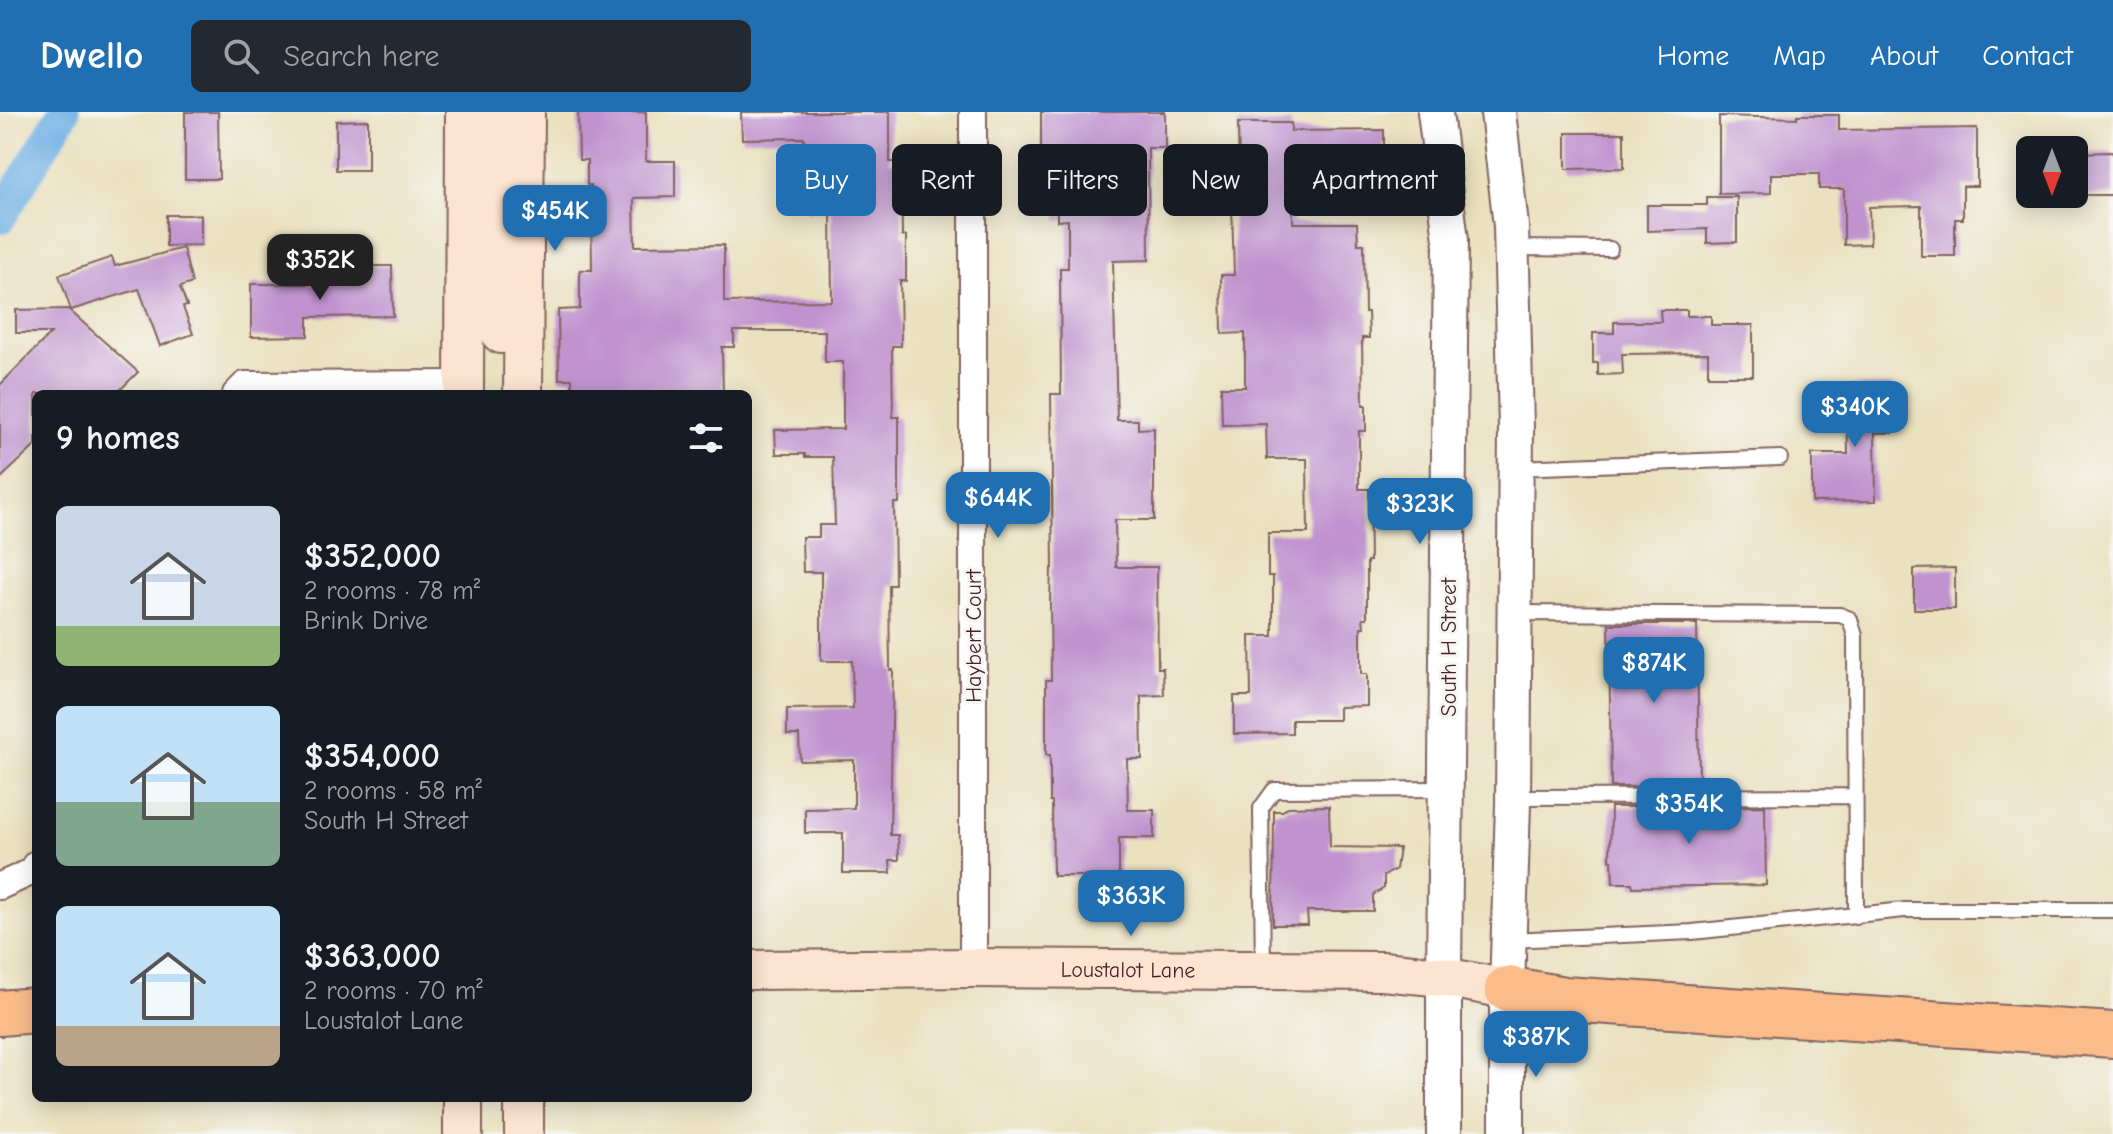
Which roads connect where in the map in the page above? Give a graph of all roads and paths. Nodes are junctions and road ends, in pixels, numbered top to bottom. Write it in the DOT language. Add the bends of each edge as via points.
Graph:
graph roads {
  1 [pos="465,112"];
  2 [pos="495,112"];
  3 [pos="525,112"];
  4 [pos="973,112"];
  5 [pos="1435,112"];
  6 [pos="1498,112"];
  7 [pos="1512,248"];
  8 [pos="1610,249"];
  9 [pos="523,384"];
  10 [pos="240,390"];
  11 [pos="429,390"];
  12 [pos="466,390"];
  13 [pos="1780,458"];
  14 [pos="1516,468"];
  15 [pos="1514,613"];
  16 [pos="1447,789"];
  17 [pos="1855,796"];
  18 [pos="1513,797"];
  19 [pos="32,870"];
  20 [pos="0,886"];
  21 [pos="2113,910"];
  22 [pos="1856,916"];
  23 [pos="1508,940"];
  24 [pos="973,968"];
  25 [pos="752,970"];
  26 [pos="1263,970"];
  27 [pos="1444,977"];
  28 [pos="1507,1007"];
  29 [pos="32,1010"];
  30 [pos="0,1013"];
  31 [pos="2113,1035"];
  32 [pos="463,1102"];
  33 [pos="524,1102"];
  34 [pos="463,1134"];
  35 [pos="524,1134"];
  36 [pos="1444,1134"];
  37 [pos="1507,1134"];
  1 -- 12 [label="main road"];
  2 -- 9 [label="main road" via="502,339"];
  3 -- 9 [label="main road"];
  4 -- 24 [label="street, Haybert Court"];
  5 -- 16 [label="street, South H Street" via="1451,240"];
  6 -- 7 [label="street"];
  7 -- 8 [label="lane"];
  7 -- 14 [label="street"];
  10 -- 11 [label="street" via="245,385"];
  13 -- 14 [label="lane"];
  14 -- 15 [label="street"];
  15 -- 17 [label="lane" via="1850,619 1855,636"];
  15 -- 18 [label="street"];
  16 -- 26 [label="lane" via="1274,790 1261,808"];
  16 -- 27 [label="street, South H Street"];
  17 -- 18 [label="lane"];
  17 -- 22 [label="lane"];
  18 -- 23 [label="street"];
  19 -- 20 [label="street"];
  21 -- 22 [label="lane" via="1904,910"];
  22 -- 23 [label="lane" via="1692,932"];
  23 -- 28 [label="street"];
  24 -- 25 [label="main road, Loustalot Lane"];
  24 -- 26 [label="main road, Loustalot Lane"];
  26 -- 27 [label="main road, Loustalot Lane"];
  27 -- 28 [label="main road, Loustalot Lane"];
  27 -- 36 [label="street, South H Street"];
  28 -- 31 [label="highway" via="1564,999"];
  28 -- 37 [label="street"];
  29 -- 30 [label="highway"];
  32 -- 34 [label="main road"];
  33 -- 35 [label="main road"];
}
